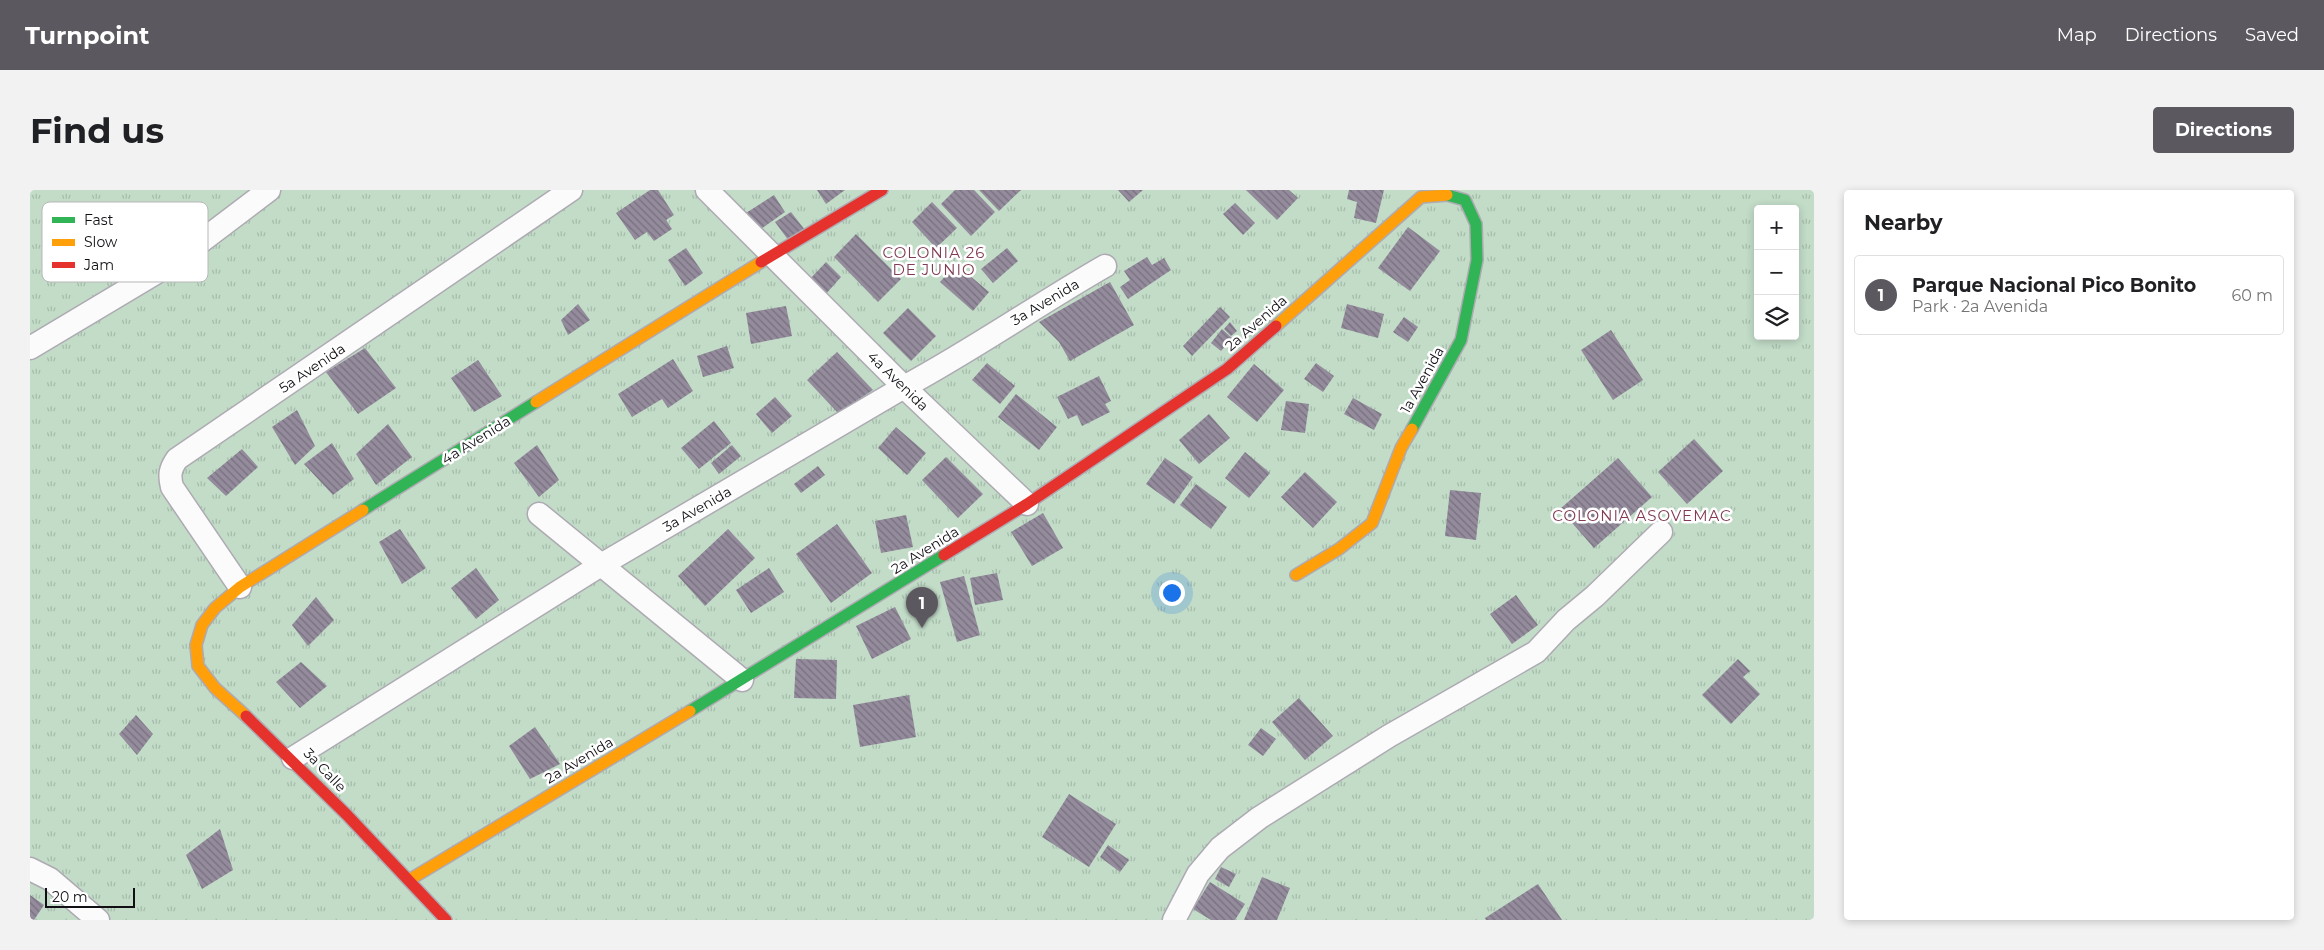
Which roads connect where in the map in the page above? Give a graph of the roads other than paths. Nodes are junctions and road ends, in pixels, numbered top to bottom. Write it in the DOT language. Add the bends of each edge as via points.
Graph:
graph roads {
  1 [pos="269,190"];
  2 [pos="571,190"];
  3 [pos="707,190"];
  4 [pos="882,190"];
  5 [pos="1421,197"];
  6 [pos="208,236"];
  7 [pos="771,256"];
  8 [pos="1105,266"];
  9 [pos="141,282"];
  10 [pos="30,348"];
  11 [pos="904,387"];
  12 [pos="1028,504"];
  13 [pos="539,514"];
  14 [pos="1661,532"];
  15 [pos="601,565"];
  16 [pos="1296,575"];
  17 [pos="240,587"];
  18 [pos="197,638"];
  19 [pos="742,680"];
  20 [pos="292,758"];
  21 [pos="30,869"];
  22 [pos="409,880"];
  23 [pos="98,920"];
  24 [pos="446,920"];
  25 [pos="1174,920"];
  1 -- 6 [label="street"];
  2 -- 17 [label="street, 5a Avenida" via="177,459 171,468 172,487"];
  3 -- 7 [label="street, 4a Avenida"];
  4 -- 7 [label="street, 4a Avenida"];
  5 -- 12 [label="street, 2a Avenida" via="1227,369"];
  5 -- 16 [label="street, 1a Avenida" via="1444,194 1465,200 1476,224 1477,260 1461,340 1402,448 1372,523 1339,549"];
  7 -- 11 [label="street, 4a Avenida"];
  7 -- 17 [label="street, 4a Avenida"];
  8 -- 11 [label="street, 3a Avenida" via="1041,303 953,361"];
  9 -- 10 [label="street"];
  11 -- 12 [label="street, 4a Avenida"];
  11 -- 15 [label="street, 3a Avenida"];
  12 -- 19 [label="street, 2a Avenida"];
  13 -- 15 [label="street"];
  14 -- 25 [label="street" via="1536,652 1389,736 1259,818 1220,848 1198,874"];
  15 -- 19 [label="street"];
  15 -- 20 [label="street, 3a Avenida"];
  17 -- 18 [label="street, 4a Avenida" via="220,601 205,618"];
  18 -- 20 [label="street, 3a Calle" via="196,657 204,678"];
  19 -- 22 [label="street, 2a Avenida"];
  20 -- 22 [label="street, 3a Calle"];
  21 -- 23 [label="street" via="50,879"];
  22 -- 24 [label="street, 3a Calle"];
}
